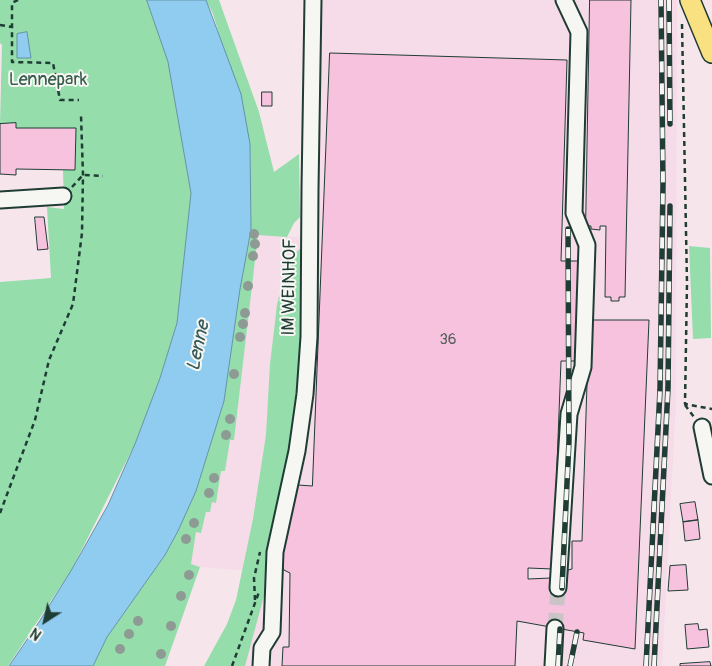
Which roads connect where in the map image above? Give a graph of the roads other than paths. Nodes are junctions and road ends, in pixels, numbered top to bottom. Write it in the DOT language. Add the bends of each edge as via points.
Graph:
graph roads {
  1 [pos="313,0"];
  2 [pos="564,0"];
  3 [pos="690,14"];
  4 [pos="712,53"];
  5 [pos="63,196"];
  6 [pos="0,200"];
  7 [pos="702,427"];
  8 [pos="712,476"];
  9 [pos="558,588"];
  10 [pos="554,628"];
  11 [pos="261,666"];
  12 [pos="553,666"];
  1 -- 11 [label="street, IM WEINHOF" via="309,336 305,394 297,451 275,552 272,632 262,648"];
  2 -- 9 [label="street" via="579,32 574,213 587,245 583,367 569,414"];
  3 -- 4 [label="main road"];
  5 -- 6 [label="street"];
  7 -- 8 [label="street"];
  10 -- 12 [label="street"];
}
